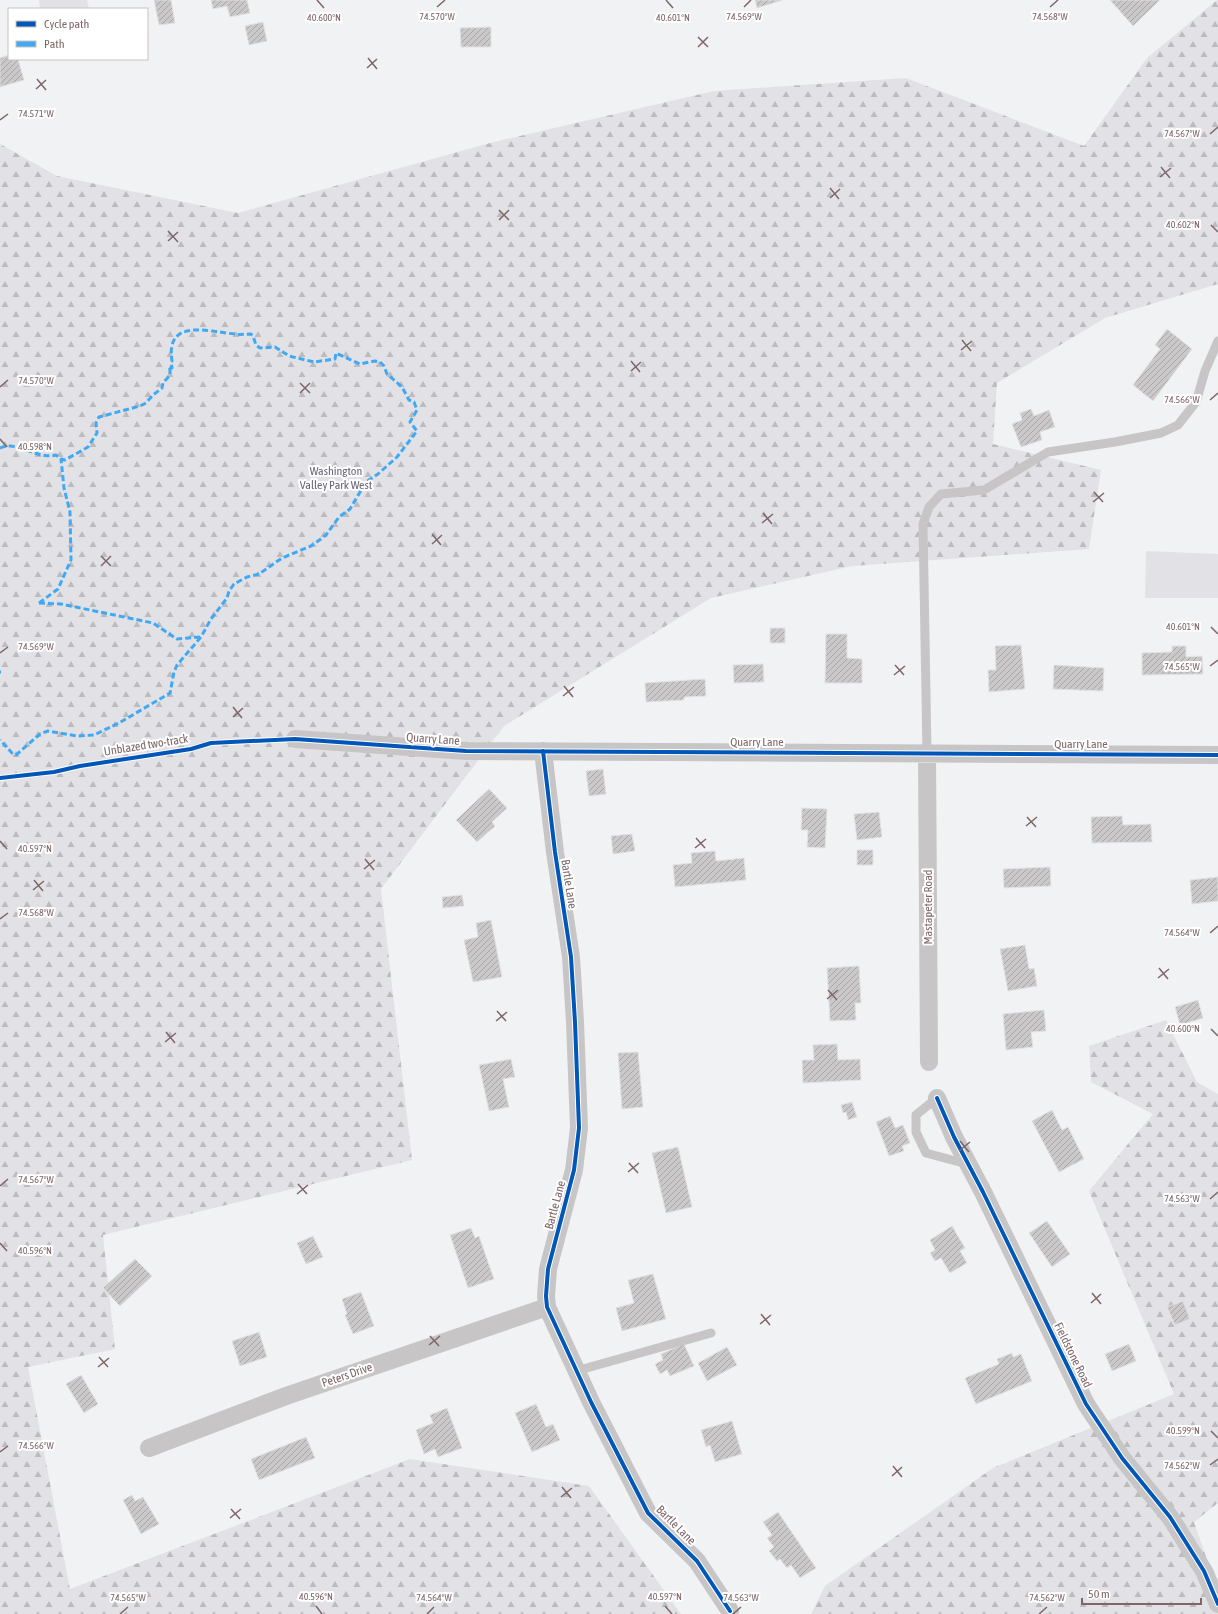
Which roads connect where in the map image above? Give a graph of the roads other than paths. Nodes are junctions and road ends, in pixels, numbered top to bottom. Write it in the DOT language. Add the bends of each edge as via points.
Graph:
graph roads {
  1 [pos="1218,341"];
  2 [pos="296,739"];
  3 [pos="543,751"];
  4 [pos="927,753"];
  5 [pos="1218,755"];
  6 [pos="929,1062"];
  7 [pos="938,1098"];
  8 [pos="969,1164"];
  9 [pos="547,1307"];
  10 [pos="711,1333"];
  11 [pos="576,1371"];
  12 [pos="149,1448"];
  13 [pos="1218,1604"];
  14 [pos="730,1611"];
  1 -- 4 [label="lane" via="1205,371 1196,402 1178,425 1161,433 1048,452 984,490 941,494 929,507 923,524"];
  2 -- 3 [label="street, Quarry Lane" via="466,751"];
  3 -- 4 [label="street, Quarry Lane"];
  3 -- 9 [label="street, Bartle Lane" via="554,852 571,957 579,1128 574,1170 548,1270"];
  4 -- 5 [label="street, Quarry Lane"];
  4 -- 6 [label="street, Mastapeter Road"];
  7 -- 8 [label="street, Fieldstone Road" via="954,1138"];
  7 -- 8 [label="lane" via="916,1115 916,1132 926,1153"];
  8 -- 13 [label="street, Fieldstone Road" via="1086,1404 1122,1458 1170,1517 1204,1571"];
  9 -- 11 [label="street, Bartle Lane"];
  9 -- 12 [label="street, Peters Drive" via="286,1396"];
  10 -- 11 [label="lane"];
  11 -- 14 [label="street, Bartle Lane" via="648,1513 697,1561"];
}
